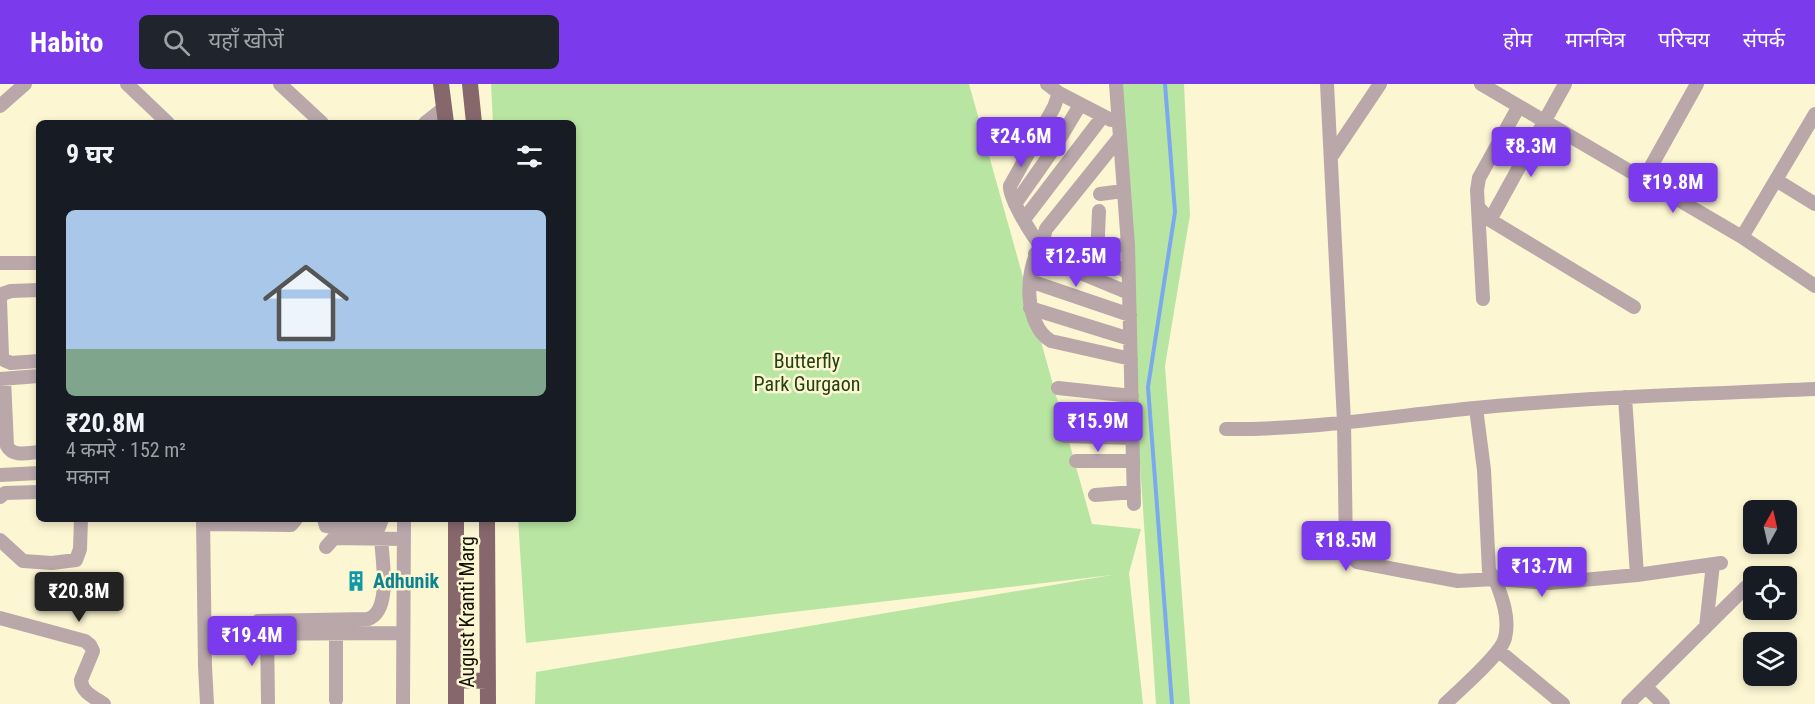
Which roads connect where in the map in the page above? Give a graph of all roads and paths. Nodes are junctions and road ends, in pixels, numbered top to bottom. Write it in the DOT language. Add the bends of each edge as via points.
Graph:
graph roads {
  1 [pos="25,84"];
  2 [pos="127,84"];
  3 [pos="280,84"];
  4 [pos="441,84"];
  5 [pos="470,84"];
  6 [pos="1047,84"];
  7 [pos="1116,84"];
  8 [pos="1327,84"];
  9 [pos="1380,84"];
  10 [pos="1481,84"];
  11 [pos="1565,84"];
  12 [pos="1697,84"];
  13 [pos="1059,93"];
  14 [pos="1080,105"];
  15 [pos="0,106"];
  16 [pos="1519,106"];
  17 [pos="445,116"];
  18 [pos="1103,116"];
  19 [pos="1814,117"];
  20 [pos="165,120"];
  21 [pos="319,120"];
  22 [pos="474,120"];
  23 [pos="1544,121"];
  24 [pos="1012,127"];
  25 [pos="1120,131"];
  26 [pos="1035,140"];
  27 [pos="1053,150"];
  28 [pos="1331,158"];
  29 [pos="1644,179"];
  30 [pos="1776,180"];
  31 [pos="1123,191"];
  32 [pos="1100,194"];
  33 [pos="1015,204"];
  34 [pos="1815,204"];
  35 [pos="1479,208"];
  36 [pos="1099,211"];
  37 [pos="1025,218"];
  38 [pos="1490,220"];
  39 [pos="1742,237"];
  40 [pos="1128,245"];
  41 [pos="1038,250"];
  42 [pos="1097,252"];
  43 [pos="0,263"];
  44 [pos="36,264"];
  45 [pos="1128,272"];
  46 [pos="1030,281"];
  47 [pos="1815,286"];
  48 [pos="36,290"];
  49 [pos="1129,293"];
  50 [pos="1483,299"];
  51 [pos="1634,307"];
  52 [pos="1030,308"];
  53 [pos="1130,315"];
  54 [pos="1130,339"];
  55 [pos="1131,359"];
  56 [pos="36,361"];
  57 [pos="36,376"];
  58 [pos="2,379"];
  59 [pos="1058,388"];
  60 [pos="1815,389"];
  61 [pos="1132,396"];
  62 [pos="1626,397"];
  63 [pos="1476,408"];
  64 [pos="1061,414"];
  65 [pos="1132,417"];
  66 [pos="1344,422"];
  67 [pos="1226,429"];
  68 [pos="1064,436"];
  69 [pos="1133,438"];
  70 [pos="36,452"];
  71 [pos="1076,461"];
  72 [pos="1133,461"];
  73 [pos="36,472"];
  74 [pos="0,475"];
  75 [pos="36,492"];
  76 [pos="1095,495"];
  77 [pos="0,497"];
  78 [pos="81,522"];
  79 [pos="203,522"];
  80 [pos="223,522"];
  81 [pos="294,522"];
  82 [pos="325,522"];
  83 [pos="381,522"];
  84 [pos="404,522"];
  85 [pos="456,522"];
  86 [pos="487,522"];
  87 [pos="381,538"];
  88 [pos="404,539"];
  89 [pos="0,540"];
  90 [pos="326,547"];
  91 [pos="1636,575"];
  92 [pos="1495,579"];
  93 [pos="1743,590"];
  94 [pos="0,618"];
  95 [pos="258,621"];
  96 [pos="1706,627"];
  97 [pos="336,632"];
  98 [pos="267,633"];
  99 [pos="403,633"];
  100 [pos="205,634"];
  101 [pos="1499,651"];
  102 [pos="456,680"];
  103 [pos="488,681"];
  104 [pos="1646,687"];
  105 [pos="336,700"];
  106 [pos="268,702"];
  107 [pos="104,704"];
  108 [pos="207,704"];
  109 [pos="403,704"];
  110 [pos="456,704"];
  111 [pos="488,704"];
  112 [pos="1445,704"];
  113 [pos="1563,704"];
  114 [pos="1628,704"];
  115 [pos="1663,704"];
  1 -- 15 [label="street"];
  2 -- 20 [label="street"];
  3 -- 21 [label="street"];
  4 -- 17 [label="main road"];
  5 -- 22 [label="main road"];
  6 -- 13 [label="street"];
  7 -- 25 [label="street"];
  8 -- 28 [label="street"];
  9 -- 28 [label="street"];
  10 -- 16 [label="street"];
  11 -- 23 [label="street"];
  12 -- 29 [label="street"];
  13 -- 14 [label="street"];
  13 -- 26 [label="street"];
  14 -- 18 [label="street"];
  14 -- 27 [label="street"];
  16 -- 23 [label="street"];
  16 -- 35 [label="street" via="1479,178"];
  18 -- 25 [label="street"];
  18 -- 37 [label="street"];
  19 -- 30 [label="street"];
  23 -- 29 [label="street"];
  23 -- 38 [label="street"];
  24 -- 26 [label="street"];
  25 -- 31 [label="street"];
  25 -- 41 [label="street" via="1046,229"];
  26 -- 27 [label="street"];
  26 -- 33 [label="street" via="1010,186"];
  27 -- 33 [label="street"];
  28 -- 66 [label="street"];
  29 -- 39 [label="street"];
  30 -- 34 [label="street"];
  30 -- 39 [label="street"];
  31 -- 32 [label="street"];
  31 -- 40 [label="street"];
  33 -- 37 [label="street"];
  35 -- 38 [label="street"];
  35 -- 50 [label="street"];
  36 -- 42 [label="street"];
  37 -- 41 [label="street"];
  38 -- 51 [label="street"];
  39 -- 47 [label="street"];
  40 -- 42 [label="street"];
  40 -- 45 [label="street"];
  41 -- 42 [label="street" via="1066,245"];
  41 -- 46 [label="street"];
  41 -- 49 [label="street"];
  42 -- 45 [label="street"];
  43 -- 44 [label="street"];
  45 -- 49 [label="street"];
  46 -- 52 [label="street"];
  46 -- 53 [label="street"];
  48 -- 56 [label="street" via="11,291 2,294 0,300 4,360"];
  49 -- 53 [label="street"];
  52 -- 54 [label="street"];
  52 -- 55 [label="street" via="1041,335 1051,341"];
  53 -- 54 [label="street"];
  54 -- 55 [label="street"];
  55 -- 61 [label="street"];
  57 -- 58 [label="street"];
  58 -- 70 [label="street" via="7,446 14,453"];
  59 -- 61 [label="street"];
  60 -- 62 [label="street"];
  61 -- 65 [label="street"];
  62 -- 63 [label="street"];
  62 -- 91 [label="street"];
  63 -- 66 [label="street"];
  63 -- 92 [label="street" via="1484,470 1489,571"];
  64 -- 65 [label="street"];
  65 -- 69 [label="street"];
  66 -- 67 [label="street"];
  66 -- 92 [label="street" via="1346,550 1358,562 1458,580"];
  68 -- 69 [label="street"];
  69 -- 72 [label="street"];
  71 -- 72 [label="street"];
  72 -- 76 [label="street" via="1134,498"];
  73 -- 74 [label="street"];
  75 -- 77 [label="street" via="5,493"];
  78 -- 89 [label="street" via="76,560 23,561"];
  79 -- 80 [label="street"];
  79 -- 100 [label="street"];
  80 -- 81 [label="street"];
  82 -- 83 [label="street" via="336,528 379,527"];
  84 -- 88 [label="street"];
  85 -- 102 [label="main road, August Kranti Marg"];
  86 -- 103 [label="main road, August Kranti Marg"];
  87 -- 88 [label="street"];
  87 -- 90 [label="street" via="334,538"];
  87 -- 95 [label="street" via="384,594 376,616"];
  88 -- 99 [label="street"];
  91 -- 92 [label="street" via="1550,583"];
  91 -- 96 [label="street" via="1717,564"];
  92 -- 101 [label="street" via="1507,619"];
  93 -- 96 [label="street"];
  94 -- 107 [label="street" via="90,645 93,651 81,685"];
  96 -- 104 [label="street"];
  97 -- 98 [label="street"];
  97 -- 99 [label="street"];
  97 -- 105 [label="street"];
  98 -- 100 [label="street"];
  98 -- 106 [label="street"];
  99 -- 109 [label="street"];
  100 -- 108 [label="street"];
  101 -- 112 [label="street"];
  101 -- 113 [label="street"];
  102 -- 103 [label="main road"];
  102 -- 110 [label="main road, August Kranti Marg"];
  103 -- 111 [label="main road, August Kranti Marg"];
  104 -- 114 [label="street"];
  104 -- 115 [label="street"];
}
